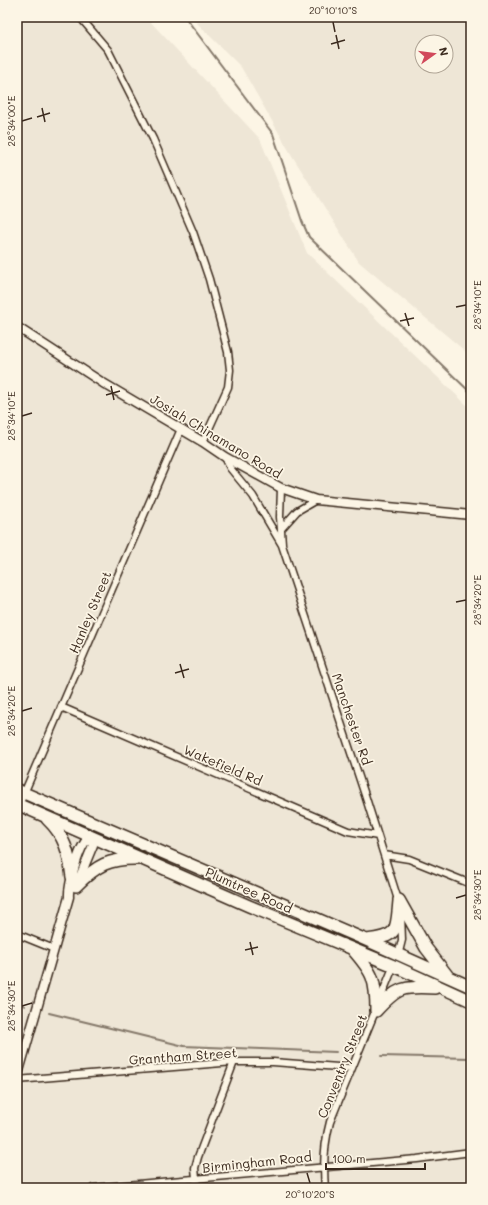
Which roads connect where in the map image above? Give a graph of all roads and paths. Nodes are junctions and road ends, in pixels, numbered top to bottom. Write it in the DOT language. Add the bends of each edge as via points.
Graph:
graph roads {
  1 [pos="80,17"];
  2 [pos="17,327"];
  3 [pos="181,429"];
  4 [pos="203,442"];
  5 [pos="225,457"];
  6 [pos="281,488"];
  7 [pos="316,500"];
  8 [pos="471,515"];
  9 [pos="281,529"];
  10 [pos="282,545"];
  11 [pos="61,707"];
  12 [pos="20,792"];
  13 [pos="18,804"];
  14 [pos="42,814"];
  15 [pos="79,816"];
  16 [pos="114,832"];
  17 [pos="92,836"];
  18 [pos="378,836"];
  19 [pos="384,855"];
  20 [pos="145,859"];
  21 [pos="74,882"];
  22 [pos="471,884"];
  23 [pos="399,900"];
  24 [pos="17,934"];
  25 [pos="366,940"];
  26 [pos="350,947"];
  27 [pos="54,949"];
  28 [pos="398,955"];
  29 [pos="394,966"];
  30 [pos="451,979"];
  31 [pos="471,987"];
  32 [pos="441,988"];
  33 [pos="471,1001"];
  34 [pos="376,1011"];
  35 [pos="234,1062"];
  36 [pos="18,1068"];
  37 [pos="351,1068"];
  38 [pos="17,1079"];
  39 [pos="471,1152"];
  40 [pos="323,1167"];
  41 [pos="195,1179"];
  42 [pos="93,1188"];
  43 [pos="197,1188"];
  44 [pos="325,1188"];
  1 -- 4 [label="street" via="108,50 146,125 193,232 209,278 228,352 230,370 228,387"];
  2 -- 3 [label="street, Josiah Chinamano Road" via="103,383"];
  3 -- 4 [label="street, Josiah Chinamano Road"];
  3 -- 11 [label="street, Hanley Street"];
  4 -- 5 [label="street, Josiah Chinamano Road"];
  5 -- 6 [label="street, Josiah Chinamano Road"];
  5 -- 10 [label="street" via="230,468 253,496"];
  6 -- 7 [label="street, Josiah Chinamano Road"];
  6 -- 9 [label="street"];
  7 -- 8 [label="street, Josiah Chinamano Road"];
  7 -- 9 [label="street" via="297,511"];
  9 -- 10 [label="street"];
  10 -- 18 [label="street, Manchester Rd"];
  11 -- 12 [label="street, Hanley Street"];
  11 -- 18 [label="street, Wakefield Rd" via="348,831"];
  12 -- 13 [label="street, Hanley Street"];
  12 -- 15 [label="highway, Plumtree Road"];
  13 -- 14 [label="highway, Plumtree Road"];
  14 -- 17 [label="highway, Plumtree Road"];
  14 -- 21 [label="highway" via="57,829 67,847"];
  15 -- 16 [label="highway, Plumtree Road"];
  15 -- 17 [label="highway" via="90,828"];
  16 -- 17 [label="highway"];
  16 -- 25 [label="highway, Plumtree Road"];
  17 -- 20 [label="highway, Plumtree Road"];
  17 -- 21 [label="street" via="85,842"];
  18 -- 19 [label="street, Manchester Rd"];
  19 -- 22 [label="street" via="410,859"];
  19 -- 23 [label="street, Manchester Rd"];
  20 -- 21 [label="highway" via="124,859 103,864"];
  20 -- 26 [label="highway, Plumtree Road" via="249,906"];
  21 -- 27 [label="street" via="68,888 69,897"];
  23 -- 25 [label="highway" via="393,933 388,937"];
  23 -- 28 [label="street, Manchester Rd" via="403,928"];
  23 -- 30 [label="highway" via="426,948"];
  24 -- 27 [label="street"];
  25 -- 28 [label="highway, Plumtree Road"];
  26 -- 29 [label="highway, Plumtree Road"];
  26 -- 34 [label="highway" via="372,975 376,991"];
  27 -- 36 [label="street"];
  28 -- 29 [label="street, Conventry Street"];
  28 -- 30 [label="highway, Plumtree Road"];
  29 -- 32 [label="highway, Plumtree Road"];
  29 -- 34 [label="street, Conventry Street"];
  30 -- 31 [label="highway, Plumtree Road"];
  32 -- 33 [label="highway, Plumtree Road"];
  32 -- 34 [label="highway" via="405,987 392,994"];
  34 -- 37 [label="street, Conventry Street"];
  35 -- 37 [label="street, Grantham Street"];
  35 -- 38 [label="street, Grantham Street"];
  35 -- 41 [label="street" via="198,1157"];
  36 -- 38 [label="street"];
  37 -- 40 [label="street, Conventry Street" via="325,1141"];
  39 -- 40 [label="street, Birmingham Road"];
  40 -- 41 [label="street, Birmingham Road"];
  40 -- 44 [label="street, Conventry Street"];
  41 -- 42 [label="street, Birmingham Road"];
  41 -- 43 [label="street"];
}
